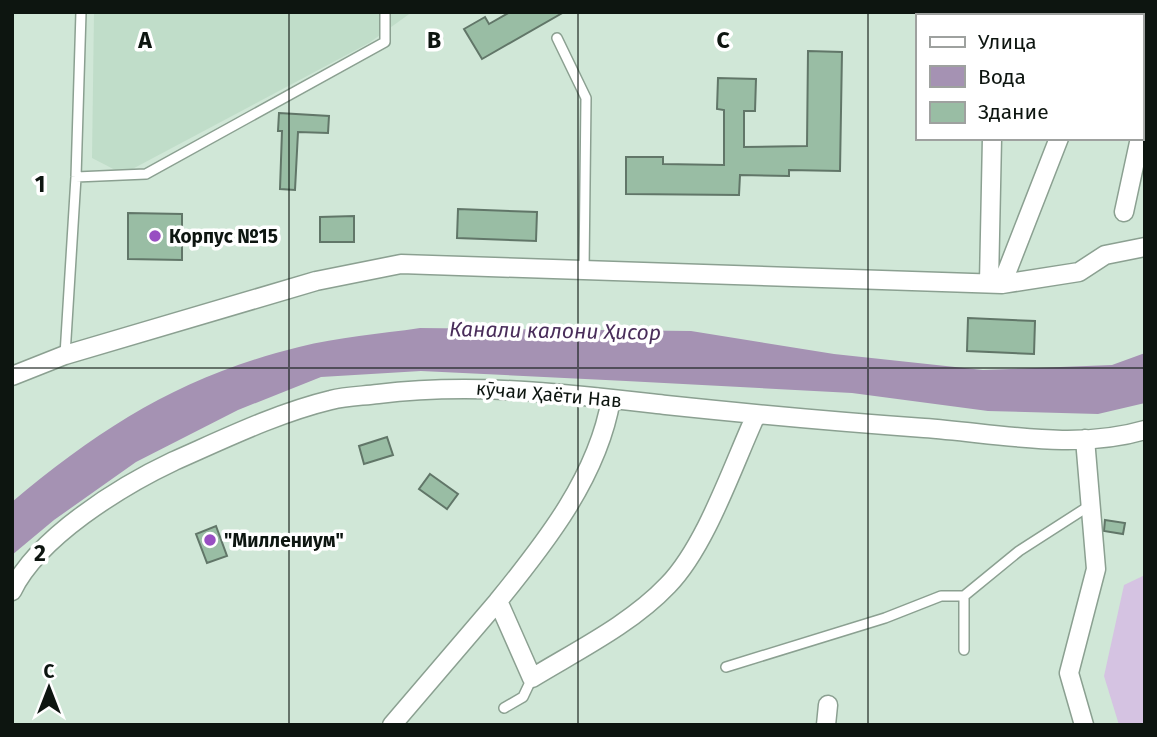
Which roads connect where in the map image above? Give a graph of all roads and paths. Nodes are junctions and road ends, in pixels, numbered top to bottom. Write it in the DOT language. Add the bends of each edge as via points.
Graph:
graph roads {
  1 [pos="81,12"];
  2 [pos="385,12"];
  3 [pos="557,38"];
  4 [pos="992,140"];
  5 [pos="1058,140"];
  6 [pos="1140,140"];
  7 [pos="76,177"];
  8 [pos="1124,212"];
  9 [pos="1145,247"];
  10 [pos="584,270"];
  11 [pos="996,284"];
  12 [pos="65,355"];
  13 [pos="12,376"];
  14 [pos="611,399"];
  15 [pos="756,415"];
  16 [pos="1145,430"];
  17 [pos="1085,439"];
  18 [pos="1089,506"];
  19 [pos="12,592"];
  20 [pos="964,596"];
  21 [pos="498,601"];
  22 [pos="964,650"];
  23 [pos="726,667"];
  24 [pos="532,678"];
  25 [pos="828,705"];
  26 [pos="504,708"];
  27 [pos="392,725"];
  28 [pos="826,725"];
  29 [pos="1084,725"];
  1 -- 7 [label="lane"];
  2 -- 7 [label="lane" via="385,42 146,174"];
  3 -- 10 [label="lane" via="586,98"];
  4 -- 11 [label="street"];
  5 -- 11 [label="street"];
  6 -- 8 [label="street"];
  7 -- 12 [label="lane"];
  9 -- 11 [label="street" via="1105,256 1079,272"];
  10 -- 11 [label="street"];
  10 -- 12 [label="street" via="401,264 316,281"];
  12 -- 13 [label="street"];
  14 -- 15 [label="street, кӯчаи Ҳаёти Нав"];
  14 -- 19 [label="street, кӯчаи Ҳаёти Нав" via="450,387 331,400 206,447 129,485 42,552"];
  14 -- 21 [label="street" via="593,460 568,506"];
  15 -- 17 [label="street, кӯчаи Ҳаёти Нав"];
  15 -- 24 [label="street" via="692,553 669,584 603,636"];
  16 -- 17 [label="street, кӯчаи Ҳаёти Нав"];
  17 -- 18 [label="street"];
  18 -- 20 [label="lane" via="1019,551"];
  18 -- 29 [label="street" via="1096,569 1069,673"];
  20 -- 22 [label="lane"];
  20 -- 23 [label="lane" via="941,596"];
  21 -- 24 [label="street"];
  21 -- 27 [label="street"];
  24 -- 26 [label="lane" via="523,696"];
  25 -- 28 [label="street"];
}
